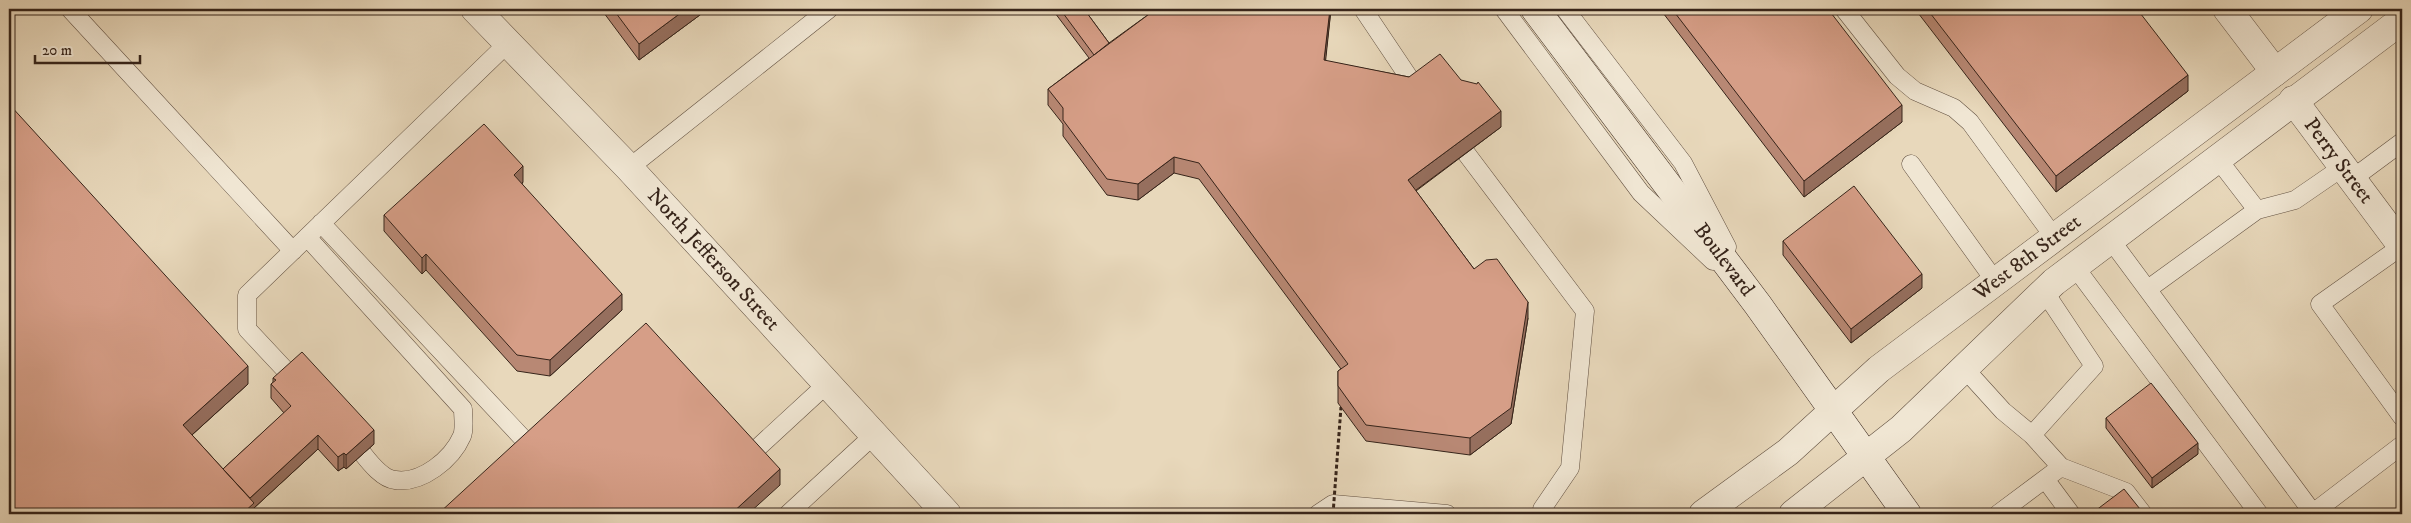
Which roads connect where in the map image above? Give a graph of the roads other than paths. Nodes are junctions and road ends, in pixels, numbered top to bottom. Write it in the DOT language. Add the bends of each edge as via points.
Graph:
graph roads {
  1 [pos="70,9"];
  2 [pos="475,9"];
  3 [pos="829,9"];
  4 [pos="1363,9"];
  5 [pos="1504,9"];
  6 [pos="1535,9"];
  7 [pos="1566,9"];
  8 [pos="1844,9"];
  9 [pos="2227,9"];
  10 [pos="2359,9"];
  11 [pos="2400,26"];
  12 [pos="507,44"];
  13 [pos="2275,72"];
  14 [pos="1416,88"];
  15 [pos="2294,100"];
  16 [pos="2402,142"];
  17 [pos="1466,153"];
  18 [pos="2216,158"];
  19 [pos="1911,164"];
  20 [pos="629,168"];
  21 [pos="2348,173"];
  22 [pos="2257,210"];
  23 [pos="321,223"];
  24 [pos="307,237"];
  25 [pos="2054,237"];
  26 [pos="2110,239"];
  27 [pos="2402,246"];
  28 [pos="293,251"];
  29 [pos="2075,267"];
  30 [pos="1995,281"];
  31 [pos="2148,289"];
  32 [pos="2044,291"];
  33 [pos="1758,305"];
  34 [pos="1964,368"];
  35 [pos="290,376"];
  36 [pos="828,383"];
  37 [pos="1834,411"];
  38 [pos="2402,417"];
  39 [pos="875,434"];
  40 [pos="2032,435"];
  41 [pos="530,446"];
  42 [pos="2402,446"];
  43 [pos="363,454"];
  44 [pos="751,454"];
  45 [pos="1866,458"];
  46 [pos="2061,467"];
  47 [pos="2045,480"];
  48 [pos="2007,512"];
  49 [pos="1538,513"];
  50 [pos="788,514"];
  51 [pos="947,514"];
  52 [pos="1318,514"];
  53 [pos="1447,514"];
  54 [pos="1703,514"];
  55 [pos="1793,514"];
  56 [pos="1907,514"];
  57 [pos="2070,514"];
  58 [pos="2142,514"];
  59 [pos="2259,514"];
  1 -- 28 [label="lane"];
  2 -- 12 [label="street, North Jefferson Street"];
  3 -- 20 [label="lane"];
  4 -- 14 [label="lane"];
  5 -- 33 [label="lane" via="1641,193"];
  6 -- 33 [label="street, Boulevard"];
  7 -- 33 [label="lane" via="1683,163"];
  8 -- 25 [label="lane" via="1897,76 1915,91 1954,108 1970,122"];
  9 -- 13 [label="street"];
  10 -- 13 [label="street, West 8th Street"];
  11 -- 15 [label="street, West 8th Street"];
  12 -- 20 [label="street, North Jefferson Street"];
  12 -- 23 [label="lane"];
  13 -- 25 [label="street, West 8th Street"];
  15 -- 18 [label="street, West 8th Street"];
  15 -- 21 [label="street, Perry Street"];
  16 -- 21 [label="lane"];
  17 -- 49 [label="lane" via="1585,311 1570,468"];
  18 -- 22 [label="lane"];
  18 -- 26 [label="street, West 8th Street"];
  19 -- 30 [label="lane"];
  20 -- 36 [label="street, North Jefferson Street"];
  21 -- 22 [label="lane" via="2295,200"];
  21 -- 27 [label="street, Perry Street"];
  22 -- 31 [label="lane"];
  23 -- 24 [label="lane"];
  23 -- 41 [label="lane"];
  24 -- 28 [label="lane"];
  24 -- 43 [label="lane" via="463,409 463,435 446,460 417,478 394,481"];
  25 -- 30 [label="street, West 8th Street"];
  26 -- 29 [label="street, West 8th Street"];
  26 -- 31 [label="lane"];
  27 -- 38 [label="lane" via="2320,304"];
  28 -- 35 [label="lane" via="247,294 247,329"];
  29 -- 32 [label="street, West 8th Street"];
  29 -- 59 [label="lane"];
  30 -- 37 [label="street, West 8th Street" via="1879,369"];
  31 -- 42 [label="lane" via="2313,513"];
  32 -- 34 [label="street, West 8th Street"];
  32 -- 40 [label="lane" via="2094,366"];
  33 -- 37 [label="street, Boulevard"];
  34 -- 40 [label="lane" via="2003,411"];
  34 -- 45 [label="street, West 8th Street"];
  36 -- 39 [label="street, North Jefferson Street"];
  36 -- 44 [label="lane"];
  37 -- 45 [label="street, Boulevard"];
  37 -- 54 [label="street, West 8th Street" via="1788,452"];
  39 -- 50 [label="lane"];
  39 -- 51 [label="street, North Jefferson Street"];
  40 -- 46 [label="lane"];
  45 -- 55 [label="street, West 8th Street"];
  45 -- 56 [label="street, Boulevard"];
  46 -- 47 [label="lane"];
  46 -- 58 [label="lane" via="2126,492"];
  47 -- 48 [label="lane"];
  47 -- 57 [label="lane"];
  52 -- 53 [label="lane" via="1333,504"];
}
